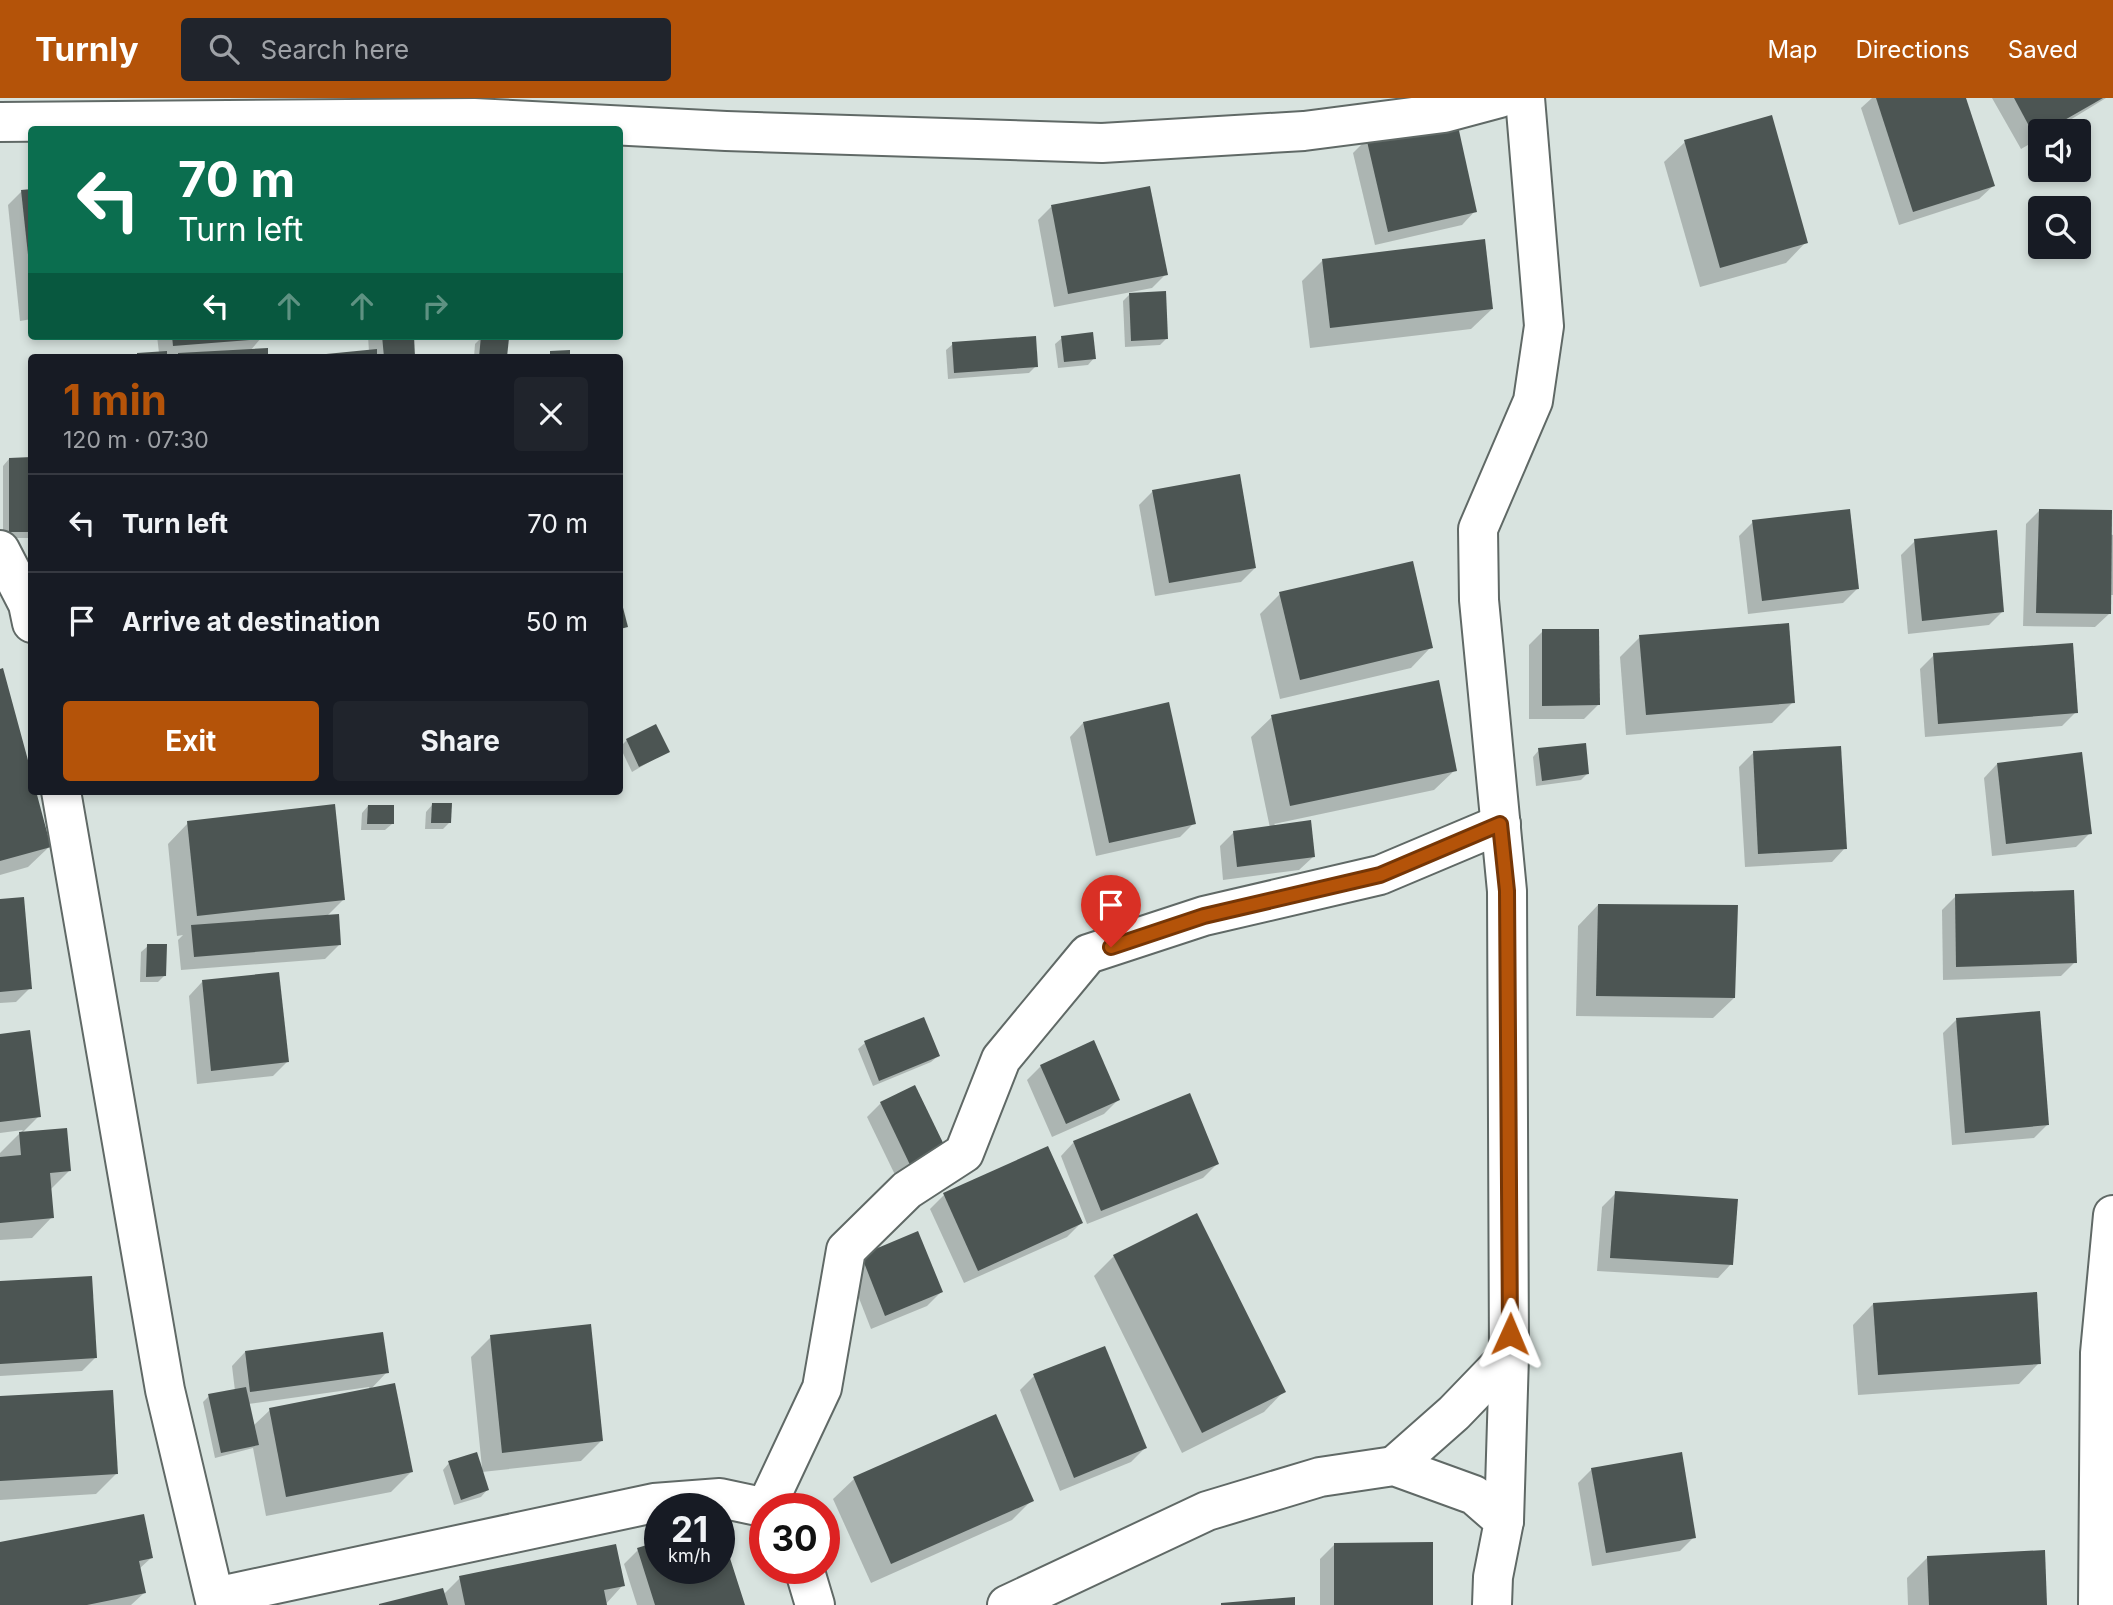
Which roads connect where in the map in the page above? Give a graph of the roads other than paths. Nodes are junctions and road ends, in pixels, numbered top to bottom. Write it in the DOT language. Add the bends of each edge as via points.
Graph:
graph roads {
  1 [pos="1500,98"];
  2 [pos="1525,98"];
  3 [pos="0,122"];
  4 [pos="0,551"];
  5 [pos="23,609"];
  6 [pos="62,795"];
  7 [pos="1500,824"];
  8 [pos="2113,1215"];
  9 [pos="1509,1356"];
  10 [pos="1394,1466"];
  11 [pos="773,1493"];
  12 [pos="749,1504"];
  13 [pos="1504,1521"];
  14 [pos="809,1584"];
  15 [pos="215,1601"];
  16 [pos="815,1605"];
  17 [pos="1007,1605"];
  18 [pos="1492,1605"];
  19 [pos="2098,1605"];
  1 -- 3 [label="street" via="1444,113 1304,131 1102,143 474,118"];
  2 -- 7 [label="street" via="1544,326 1533,401 1478,528 1479,600"];
  4 -- 5 [label="street"];
  6 -- 15 [label="street" via="165,1390"];
  7 -- 9 [label="street" via="1507,891"];
  7 -- 11 [label="street" via="1380,875 1204,916 1088,954 1001,1059 964,1153 907,1190 846,1250 822,1388"];
  8 -- 19 [label="street" via="2100,1353"];
  9 -- 10 [label="street"];
  9 -- 13 [label="street"];
  10 -- 13 [label="street" via="1474,1495"];
  10 -- 17 [label="street" via="1320,1477 1207,1511"];
  12 -- 15 [label="street" via="720,1498 654,1503"];
  13 -- 18 [label="street"];
  14 -- 16 [label="street"];
}
